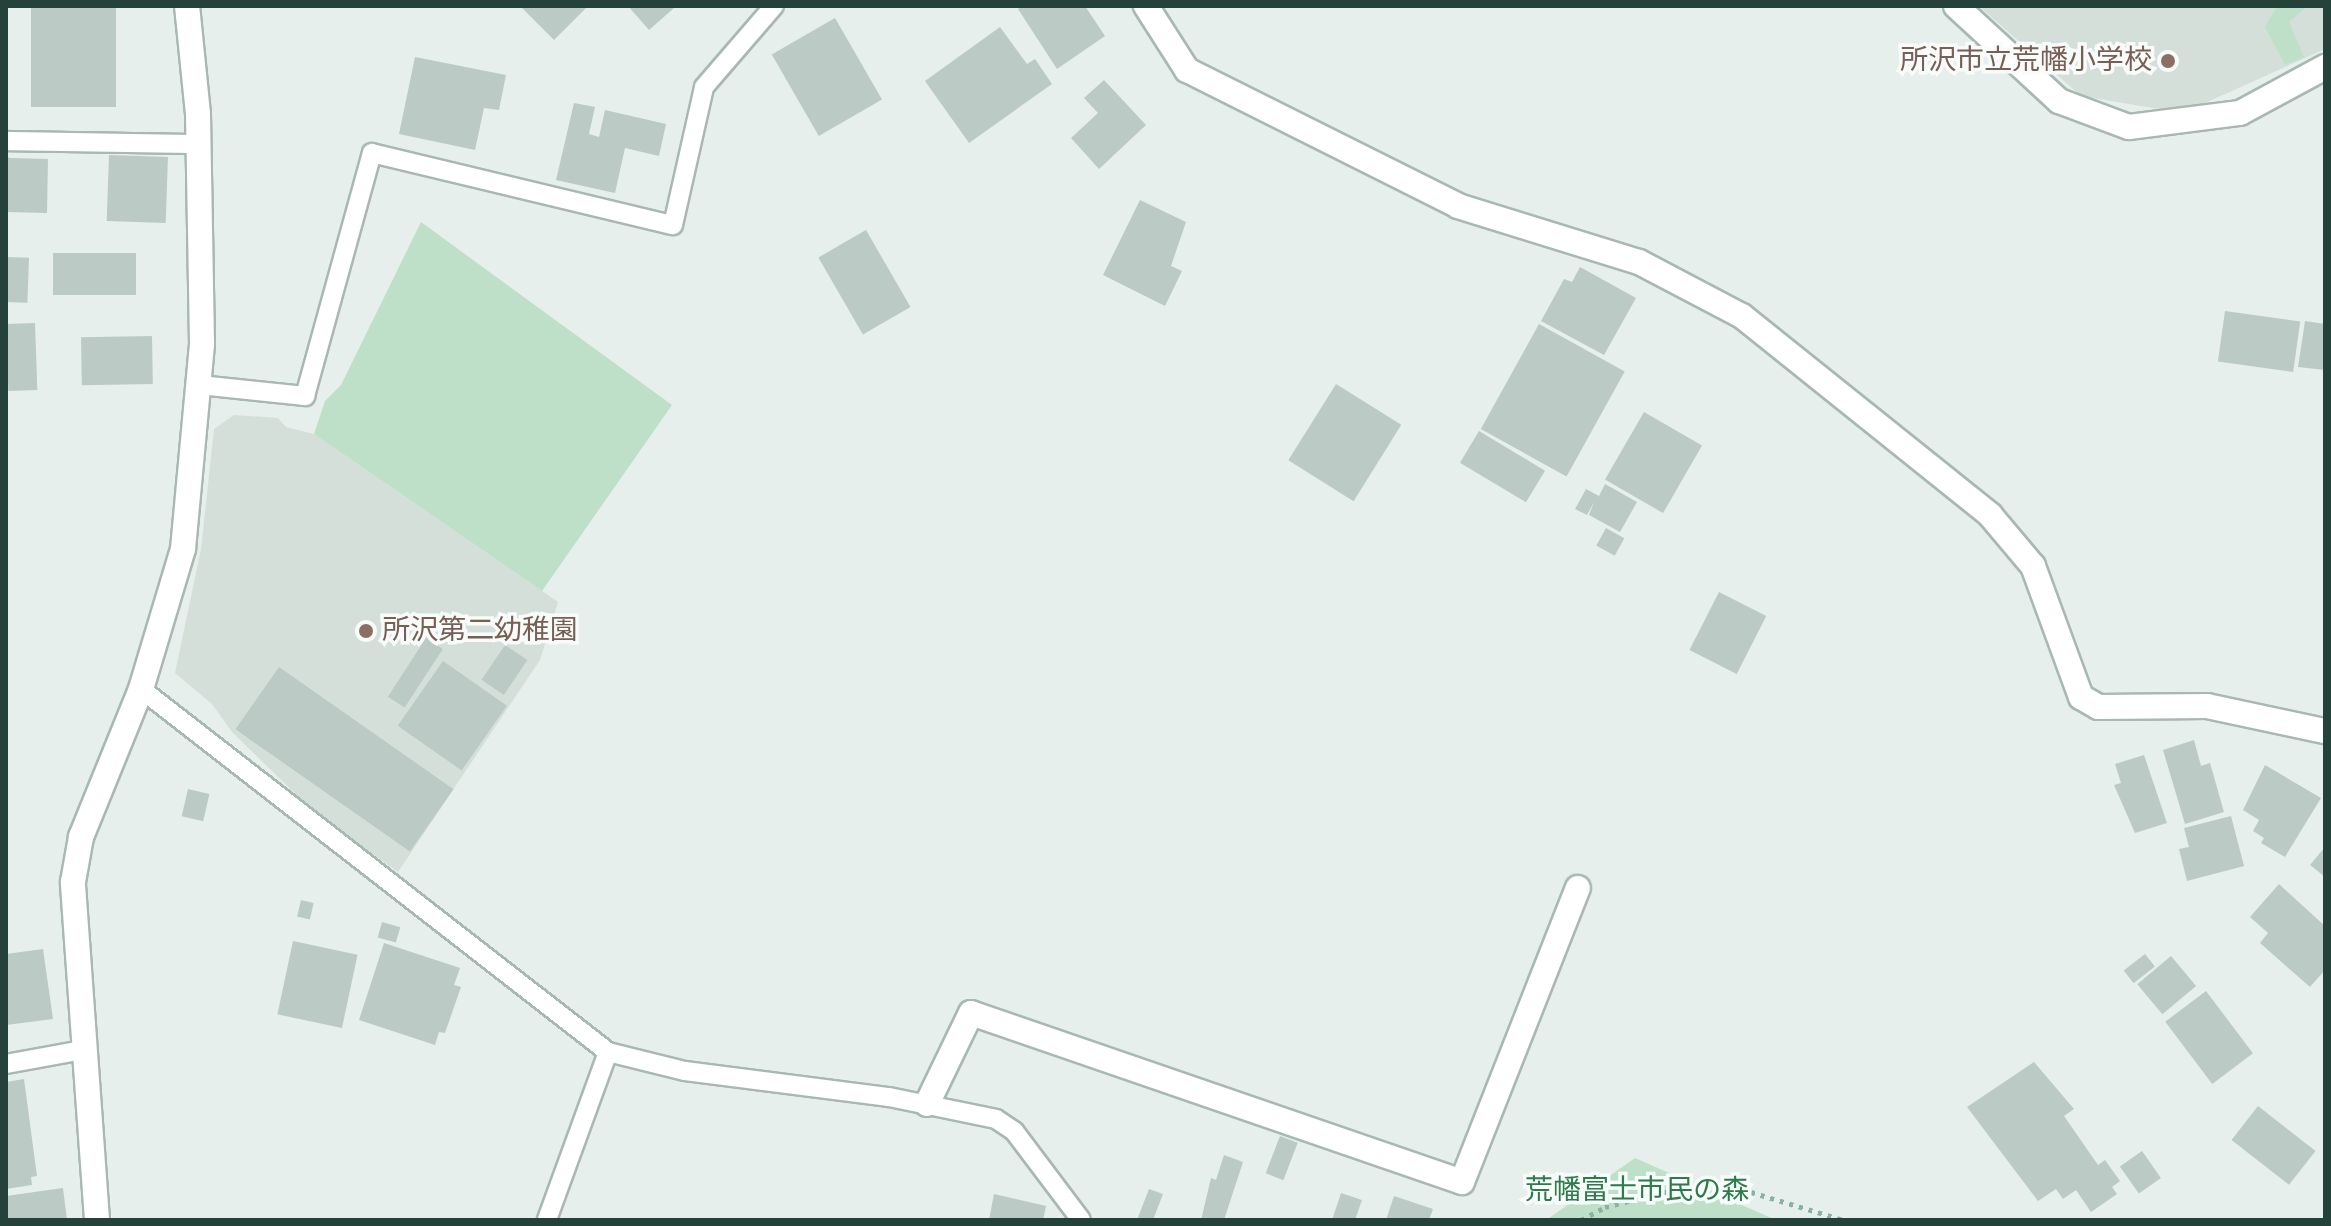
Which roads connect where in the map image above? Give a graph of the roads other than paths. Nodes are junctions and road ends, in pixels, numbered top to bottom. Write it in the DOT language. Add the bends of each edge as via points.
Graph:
graph roads {
  1 [pos="187,6"];
  2 [pos="774,6"];
  3 [pos="1146,6"];
  4 [pos="1956,6"];
  5 [pos="2325,67"];
  6 [pos="6,141"];
  7 [pos="198,144"];
  8 [pos="199,385"];
  9 [pos="141,689"];
  10 [pos="2325,731"];
  11 [pos="1578,888"];
  12 [pos="83,1050"];
  13 [pos="608,1052"];
  14 [pos="6,1064"];
  15 [pos="927,1104"];
  16 [pos="97,1220"];
  17 [pos="547,1220"];
  18 [pos="1081,1220"];
  1 -- 7 [label="street"];
  2 -- 8 [label="lane" via="704,87 673,225 372,153 305,396"];
  3 -- 10 [label="street" via="1187,70 1458,206 1639,262 1742,316 1990,515 2033,566 2081,697 2098,707 2207,706"];
  4 -- 5 [label="street" via="2059,101 2129,127 2240,113"];
  6 -- 7 [label="lane"];
  7 -- 8 [label="street"];
  8 -- 9 [label="street" via="183,549"];
  9 -- 12 [label="street" via="81,837 73,882"];
  9 -- 13 [label="lane"];
  11 -- 15 [label="street" via="1462,1182 971,1013"];
  12 -- 14 [label="lane"];
  12 -- 16 [label="street"];
  13 -- 15 [label="lane" via="685,1071"];
  13 -- 17 [label="lane"];
  15 -- 18 [label="lane" via="996,1119 1014,1131"];
}
